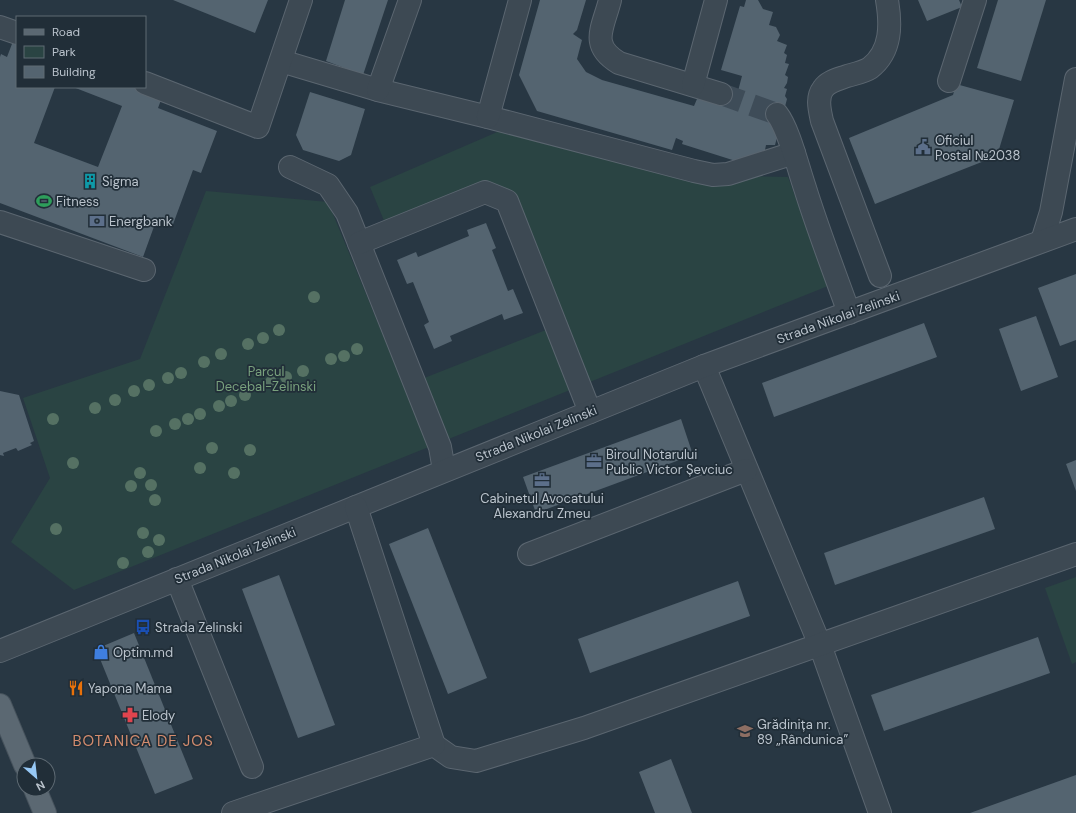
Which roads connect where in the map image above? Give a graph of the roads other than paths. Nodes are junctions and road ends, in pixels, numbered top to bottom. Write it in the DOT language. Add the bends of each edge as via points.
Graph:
graph roads {
  1 [pos="301,0"];
  2 [pos="410,0"];
  3 [pos="520,0"];
  4 [pos="610,0"];
  5 [pos="716,0"];
  6 [pos="887,0"];
  7 [pos="974,0"];
  8 [pos="0,27"];
  9 [pos="16,33"];
  10 [pos="282,61"];
  11 [pos="1076,79"];
  12 [pos="949,81"];
  13 [pos="146,83"];
  14 [pos="693,85"];
  15 [pos="378,90"];
  16 [pos="721,94"];
  17 [pos="777,114"];
  18 [pos="488,117"];
  19 [pos="794,153"];
  20 [pos="290,166"];
  21 [pos="0,222"];
  22 [pos="1076,229"];
  23 [pos="1042,241"];
  24 [pos="359,243"];
  25 [pos="144,270"];
  26 [pos="880,276"];
  27 [pos="849,313"];
  28 [pos="704,366"];
  29 [pos="590,412"];
  30 [pos="444,470"];
  31 [pos="746,470"];
  32 [pos="356,507"];
  33 [pos="529,554"];
  34 [pos="1076,554"];
  35 [pos="177,579"];
  36 [pos="820,645"];
  37 [pos="0,651"];
  38 [pos="0,705"];
  39 [pos="434,745"];
  40 [pos="22,757"];
  41 [pos="252,767"];
  42 [pos="38,797"];
  43 [pos="45,813"];
  44 [pos="233,813"];
  45 [pos="880,813"];
  1 -- 10 [label="street"];
  2 -- 15 [label="street"];
  3 -- 18 [label="street"];
  4 -- 14 [label="street" via="600,39 602,49 610,58 619,64"];
  5 -- 14 [label="street"];
  6 -- 26 [label="street" via="889,39 877,61 869,69 828,84 822,89 819,97 822,122"];
  7 -- 12 [label="street"];
  8 -- 9 [label="street"];
  10 -- 13 [label="street" via="258,127"];
  10 -- 15 [label="street"];
  11 -- 23 [label="street" via="1051,212"];
  14 -- 16 [label="street"];
  15 -- 18 [label="street"];
  17 -- 19 [label="street"];
  18 -- 19 [label="street" via="713,174 738,172"];
  19 -- 27 [label="street"];
  20 -- 24 [label="street" via="328,185 347,213"];
  21 -- 25 [label="street"];
  22 -- 23 [label="street, Strada Nikolai Zelinski"];
  23 -- 27 [label="street, Strada Nikolai Zelinski"];
  24 -- 29 [label="street" via="485,192 507,201"];
  24 -- 30 [label="street" via="440,447"];
  27 -- 28 [label="street, Strada Nikolai Zelinski"];
  28 -- 29 [label="street, Strada Nikolai Zelinski"];
  28 -- 31 [label="street"];
  29 -- 30 [label="street, Strada Nikolai Zelinski"];
  30 -- 32 [label="street, Strada Nikolai Zelinski"];
  31 -- 33 [label="street"];
  31 -- 36 [label="street"];
  32 -- 35 [label="street, Strada Nikolai Zelinski"];
  32 -- 39 [label="street"];
  34 -- 36 [label="street"];
  35 -- 37 [label="street, Strada Nikolai Zelinski"];
  35 -- 41 [label="street"];
  36 -- 39 [label="street" via="584,728 476,761 451,757"];
  36 -- 45 [label="street"];
  38 -- 40 [label="main road"];
  39 -- 44 [label="street"];
  42 -- 43 [label="main road"];
}
